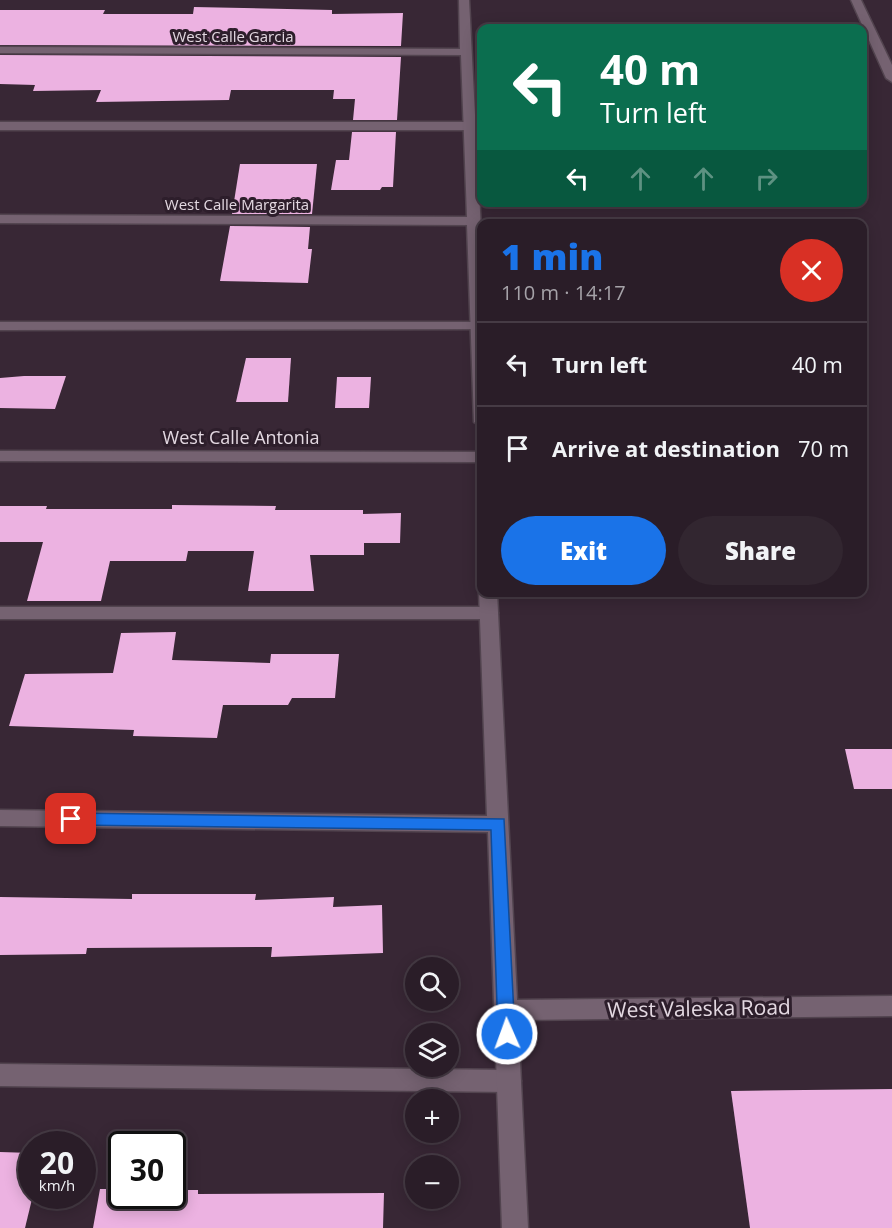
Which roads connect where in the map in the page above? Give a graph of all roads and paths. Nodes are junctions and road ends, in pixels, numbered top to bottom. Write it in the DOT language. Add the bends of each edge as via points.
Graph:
graph roads {
  1 [pos="464,0"];
  2 [pos="856,0"];
  3 [pos="0,50"];
  4 [pos="466,52"];
  5 [pos="888,61"];
  6 [pos="892,78"];
  7 [pos="0,126"];
  8 [pos="469,126"];
  9 [pos="0,219"];
  10 [pos="473,221"];
  11 [pos="0,326"];
  12 [pos="477,326"];
  13 [pos="0,456"];
  14 [pos="477,457"];
  15 [pos="489,603"];
  16 [pos="0,613"];
  17 [pos="0,818"];
  18 [pos="498,824"];
  19 [pos="892,1006"];
  20 [pos="506,1010"];
  21 [pos="0,1075"];
  22 [pos="509,1081"];
  23 [pos="515,1228"];
  1 -- 4 [label="street"];
  2 -- 5 [label="street"];
  3 -- 4 [label="street, West Calle Garcia"];
  4 -- 8 [label="street"];
  5 -- 6 [label="street"];
  7 -- 8 [label="street"];
  8 -- 10 [label="street"];
  9 -- 10 [label="street, West Calle Margarita"];
  10 -- 12 [label="street"];
  11 -- 12 [label="street"];
  13 -- 14 [label="street, West Calle Antonia"];
  15 -- 16 [label="street"];
  15 -- 18 [label="street"];
  17 -- 18 [label="street"];
  18 -- 20 [label="street"];
  19 -- 20 [label="street, West Valeska Road"];
  20 -- 22 [label="street"];
  21 -- 22 [label="street"];
  22 -- 23 [label="street"];
}
